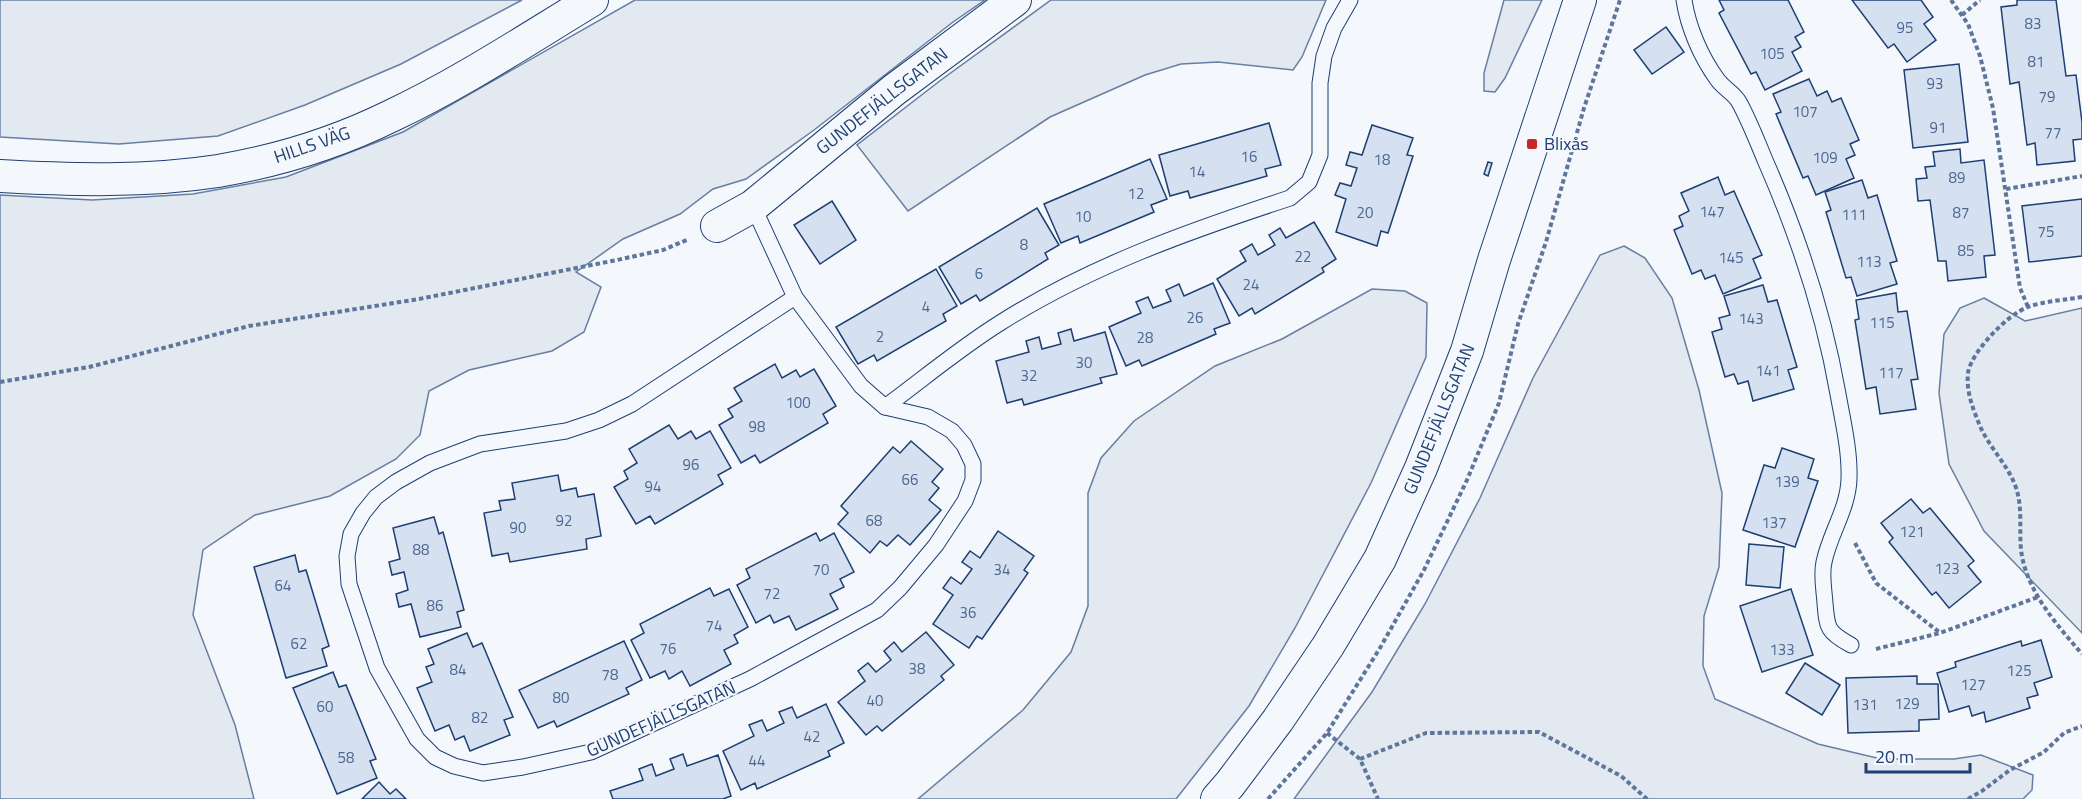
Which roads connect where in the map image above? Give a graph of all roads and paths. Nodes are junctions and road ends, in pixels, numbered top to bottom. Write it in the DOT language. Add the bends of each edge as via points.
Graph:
graph roads {
  1 [pos="592,0"];
  2 [pos="1015,0"];
  3 [pos="1350,0"];
  4 [pos="1580,0"];
  5 [pos="1684,0"];
  6 [pos="1952,0"];
  7 [pos="1980,0"];
  8 [pos="1962,15"];
  9 [pos="0,176"];
  10 [pos="2082,176"];
  11 [pos="2006,189"];
  12 [pos="753,206"];
  13 [pos="717,226"];
  14 [pos="795,297"];
  15 [pos="2082,297"];
  16 [pos="2028,307"];
  17 [pos="0,382"];
  18 [pos="885,407"];
  19 [pos="1841,516"];
  20 [pos="2037,597"];
  21 [pos="1940,633"];
  22 [pos="1851,645"];
  23 [pos="2082,654"];
  24 [pos="2082,726"];
  25 [pos="1327,733"];
  26 [pos="1359,759"];
  27 [pos="1217,799"];
  28 [pos="1378,799"];
  29 [pos="1647,799"];
  30 [pos="1968,799"];
  1 -- 9 [label="street, HILLS VÄG" via="448,87 390,117 269,160 217,171 156,176"];
  2 -- 12 [label="street, GUNDEFJÄLLSGATAN" via="894,90"];
  3 -- 18 [label="lane" via="1324,56 1320,155 1309,182 1301,190 1290,198 1127,256 1059,288 999,323"];
  4 -- 27 [label="street, GUNDEFJÄLLSGATAN" via="1467,351 1380,559 1278,720"];
  5 -- 19 [label="lane" via="1705,59 1718,81 1738,99 1798,243 1811,285 1847,447 1849,480"];
  6 -- 8 [label="path"];
  7 -- 8 [label="path"];
  8 -- 11 [label="path" via="1980,56"];
  10 -- 11 [label="path"];
  11 -- 16 [label="path" via="2020,288"];
  12 -- 13 [label="street, GUNDEFJÄLLSGATAN"];
  12 -- 14 [label="lane, GUNDEFJÄLLSGATAN"];
  13 -- 17 [label="path" via="663,250 419,299 249,326 88,367"];
  14 -- 18 [label="lane, GUNDEFJÄLLSGATAN" via="861,386"];
  14 -- 18 [label="lane, GUNDEFJÄLLSGATAN" via="632,404 599,420 566,431 480,444 430,463 375,497 351,534 347,556 349,584 376,668 417,739 435,757 483,773 591,752 750,680 877,610 936,545 965,501 973,480 973,464 952,431 928,417"];
  15 -- 16 [label="path"];
  16 -- 20 [label="path" via="2003,322 1982,347 1968,371 1968,394 1981,427 2015,485 2020,504 2021,550"];
  19 -- 21 [label="path" via="1876,583"];
  19 -- 22 [label="lane" via="1824,564 1823,583 1827,626"];
  20 -- 21 [label="path"];
  20 -- 23 [label="path"];
  21 -- 22 [label="path" via="1882,648"];
  24 -- 30 [label="path" via="2064,733 2044,752"];
  25 -- 26 [label="path"];
  26 -- 28 [label="path"];
  26 -- 29 [label="path" via="1426,733 1539,732 1622,776"];
}
